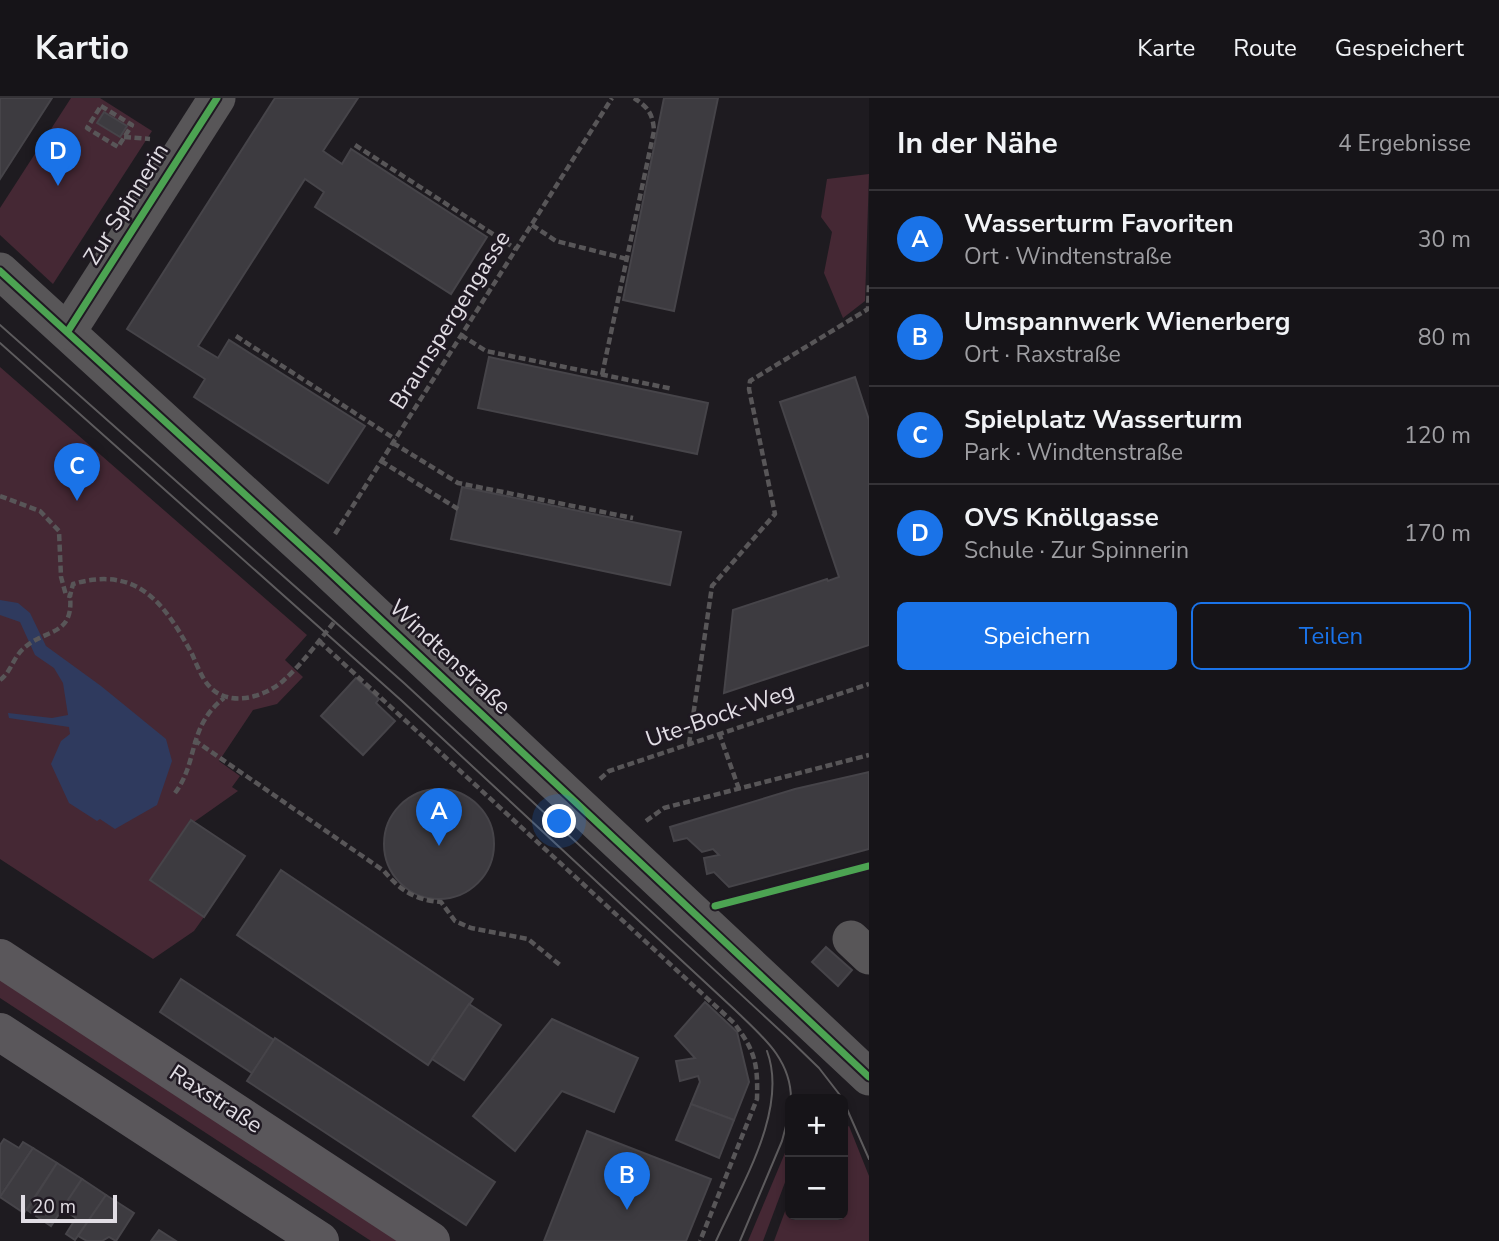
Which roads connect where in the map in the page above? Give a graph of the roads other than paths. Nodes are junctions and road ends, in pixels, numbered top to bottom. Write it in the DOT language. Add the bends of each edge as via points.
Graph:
graph roads {
  1 [pos="217,98"];
  2 [pos="0,271"];
  3 [pos="68,331"];
  4 [pos="0,958"];
  5 [pos="0,1032"];
  6 [pos="869,1077"];
  7 [pos="320,1241"];
  8 [pos="431,1241"];
  1 -- 3 [label="street, Zur Spinnerin"];
  2 -- 3 [label="street, Windtenstraße"];
  3 -- 6 [label="street, Windtenstraße"];
  4 -- 8 [label="main road, Raxstraße"];
  5 -- 7 [label="main road"];
}
